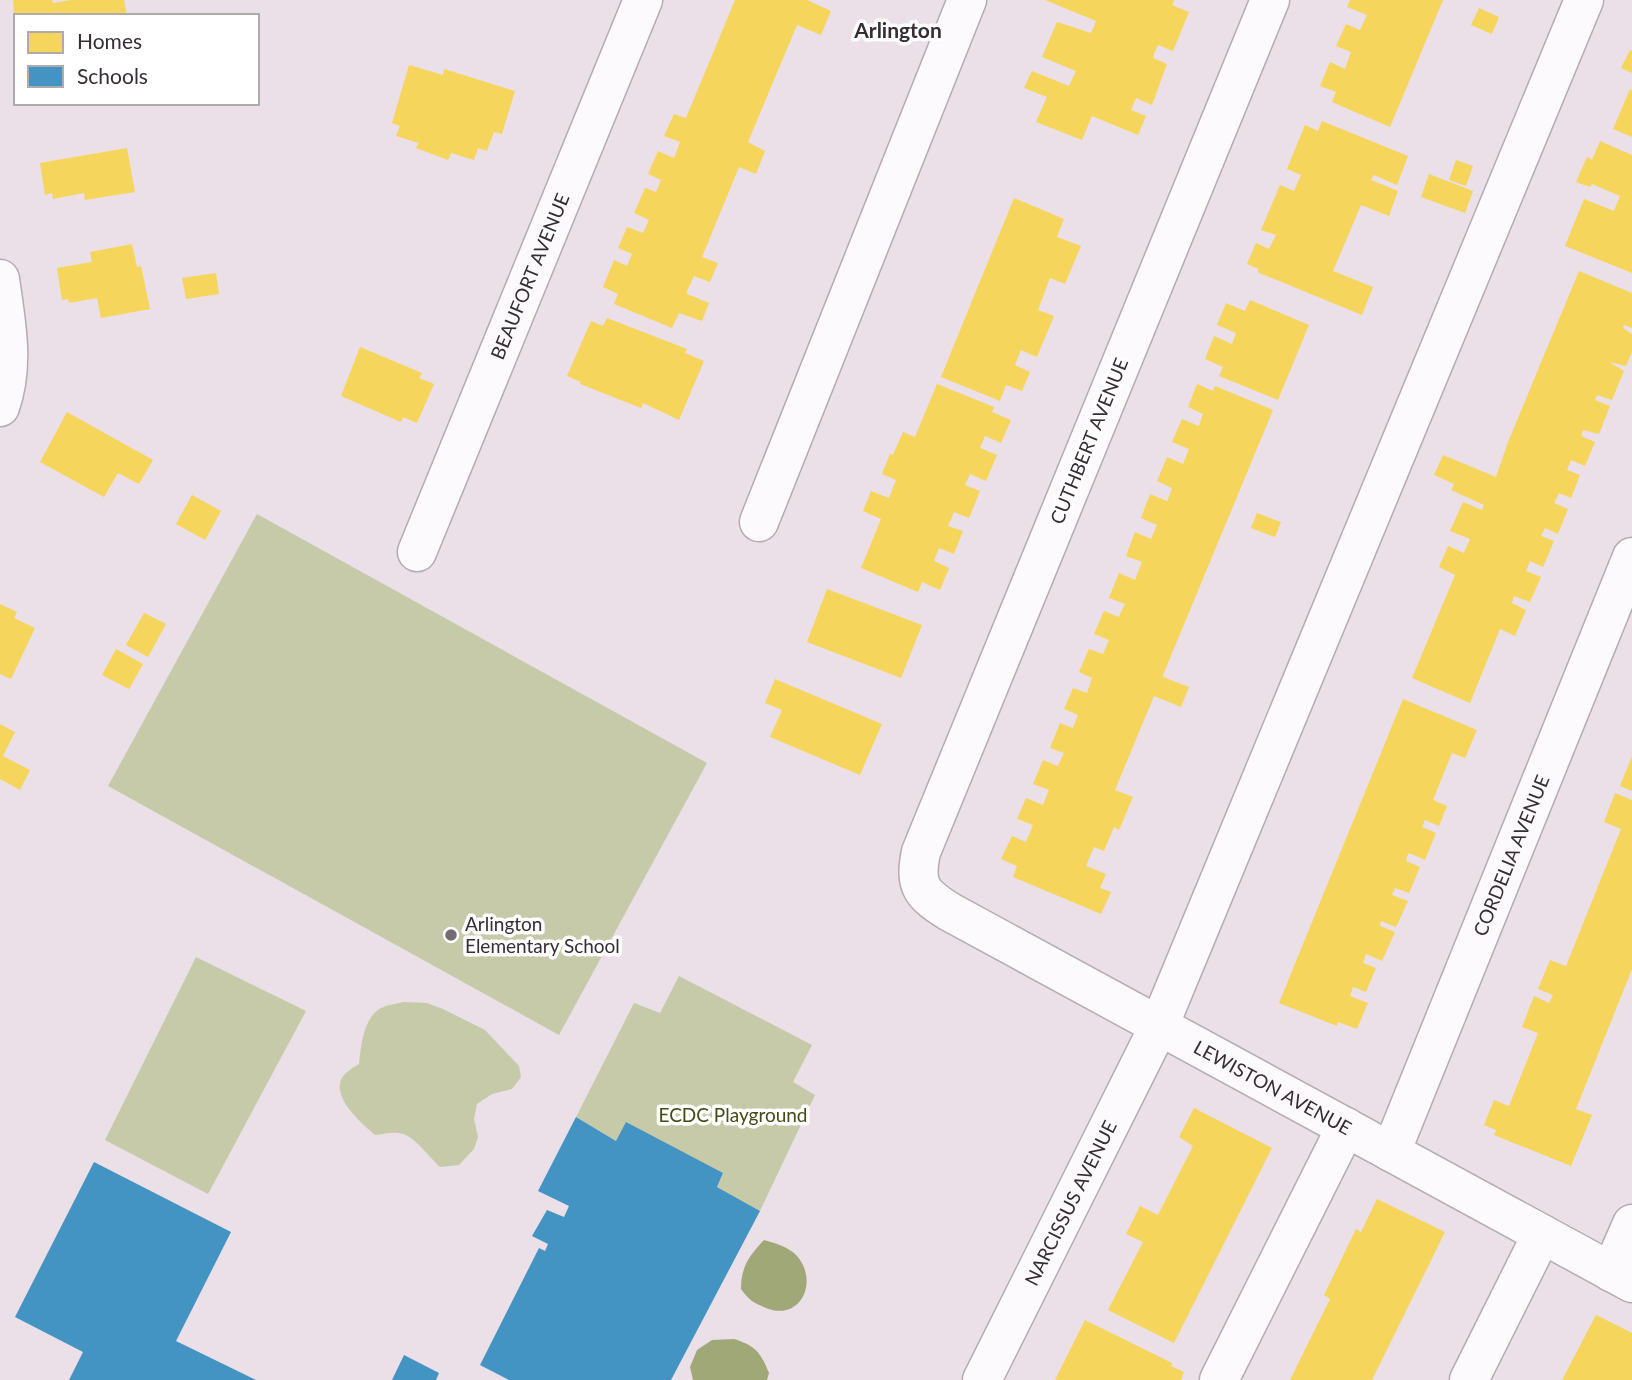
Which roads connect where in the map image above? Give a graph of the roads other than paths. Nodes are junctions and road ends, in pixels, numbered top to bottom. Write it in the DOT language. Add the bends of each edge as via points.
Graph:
graph roads {
  1 [pos="643,0"];
  2 [pos="967,0"];
  3 [pos="1269,0"];
  4 [pos="1584,0"];
  5 [pos="0,279"];
  6 [pos="0,407"];
  7 [pos="759,522"];
  8 [pos="417,552"];
  9 [pos="1632,557"];
  10 [pos="919,884"];
  11 [pos="1159,1026"];
  12 [pos="1346,1127"];
  13 [pos="1391,1152"];
  14 [pos="1632,1224"];
  15 [pos="1542,1234"];
  16 [pos="1621,1278"];
  17 [pos="982,1380"];
  18 [pos="1219,1380"];
  19 [pos="1469,1380"];
  1 -- 8 [label="street, BEAUFORT AVENUE"];
  2 -- 7 [label="street"];
  3 -- 10 [label="street, CUTHBERT AVENUE" via="921,852"];
  4 -- 11 [label="street, NARCISSUS AVENUE"];
  5 -- 6 [label="street" via="9,362"];
  9 -- 13 [label="street, CORDELIA AVENUE"];
  10 -- 11 [label="street, LEWISTON AVENUE" via="932,901 950,912"];
  11 -- 12 [label="street, LEWISTON AVENUE"];
  11 -- 17 [label="street, NARCISSUS AVENUE"];
  12 -- 13 [label="street, LEWISTON AVENUE"];
  12 -- 18 [label="street"];
  13 -- 15 [label="street, LEWISTON AVENUE"];
  14 -- 16 [label="street"];
  15 -- 16 [label="street, LEWISTON AVENUE"];
  15 -- 19 [label="street"];
}
